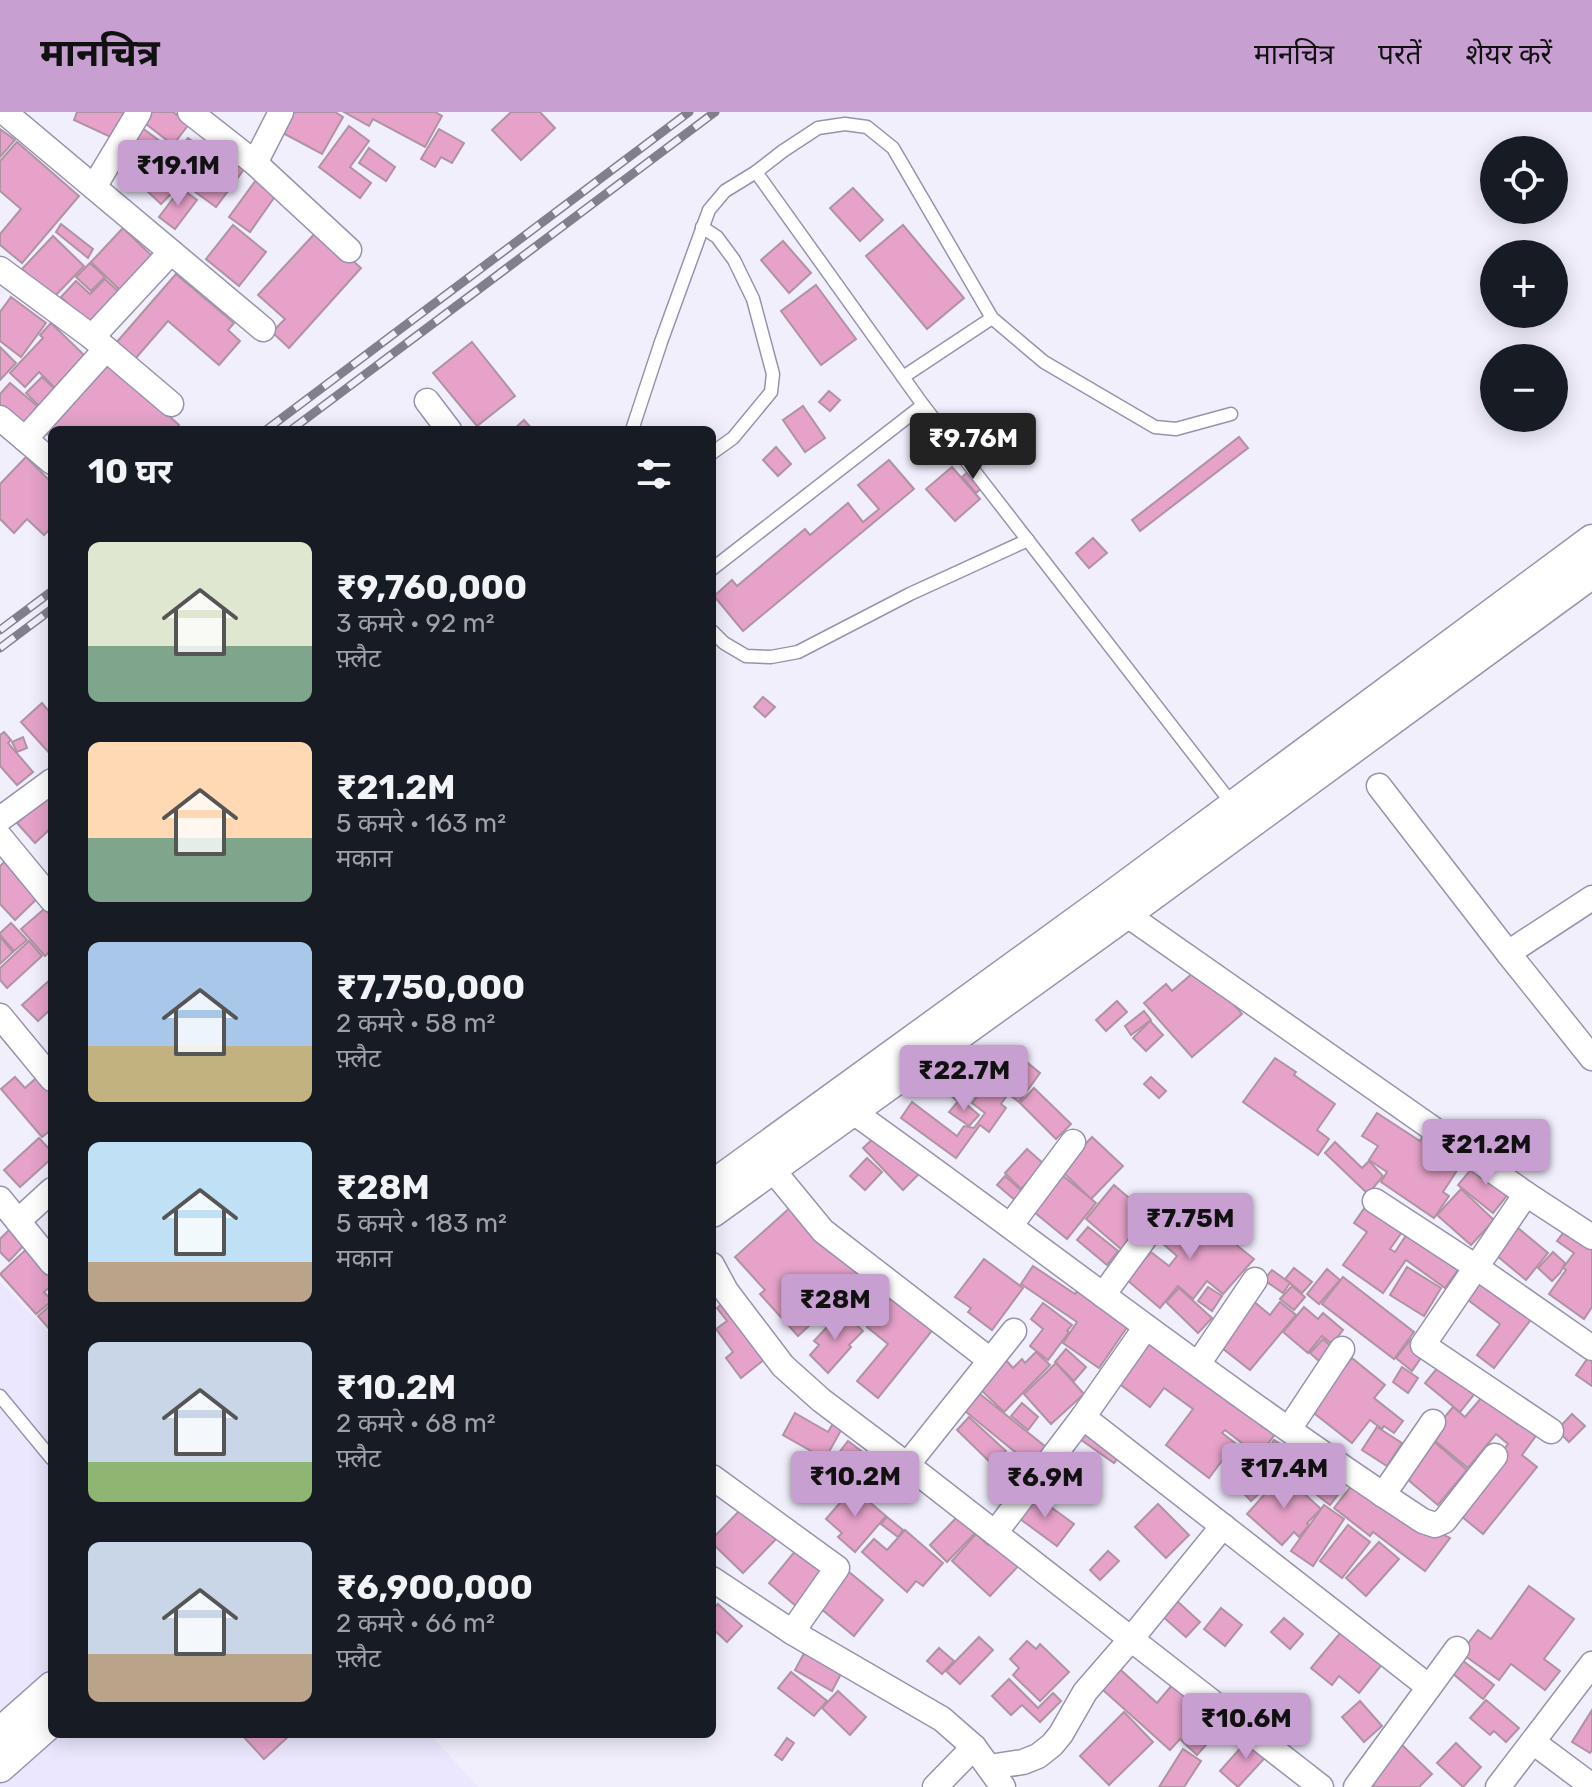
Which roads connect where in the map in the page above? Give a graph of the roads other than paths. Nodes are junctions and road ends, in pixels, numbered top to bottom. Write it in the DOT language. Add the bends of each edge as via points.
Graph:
graph roads {
  1 [pos="139,112"];
  2 [pos="190,112"];
  3 [pos="281,112"];
  4 [pos="8,113"];
  5 [pos="255,163"];
  6 [pos="756,172"];
  7 [pos="94,187"];
  8 [pos="702,227"];
  9 [pos="349,250"];
  10 [pos="171,252"];
  11 [pos="3,280"];
  12 [pos="992,318"];
  13 [pos="263,329"];
  14 [pos="99,343"];
  15 [pos="903,377"];
  16 [pos="427,401"];
  17 [pos="171,404"];
  18 [pos="923,405"];
  19 [pos="1231,414"];
  20 [pos="0,418"];
  21 [pos="446,426"];
  22 [pos="633,426"];
  23 [pos="25,439"];
  24 [pos="716,450"];
  25 [pos="48,459"];
  26 [pos="1028,540"];
  27 [pos="1592,540"];
  28 [pos="716,566"];
  29 [pos="1592,573"];
  30 [pos="716,635"];
  31 [pos="48,784"];
  32 [pos="1379,786"];
  33 [pos="1239,816"];
  34 [pos="0,819"];
  35 [pos="0,837"];
  36 [pos="48,895"];
  37 [pos="1592,898"];
  38 [pos="1119,905"];
  39 [pos="1508,953"];
  40 [pos="0,1016"];
  41 [pos="1592,1058"];
  42 [pos="48,1074"];
  43 [pos="852,1111"];
  44 [pos="1073,1142"];
  45 [pos="772,1169"];
  46 [pos="716,1183"];
  47 [pos="48,1194"];
  48 [pos="1526,1194"];
  49 [pos="0,1199"];
  50 [pos="1375,1201"];
  51 [pos="716,1209"];
  52 [pos="1163,1213"];
  53 [pos="18,1221"];
  54 [pos="1010,1226"];
  55 [pos="1592,1237"];
  56 [pos="48,1258"];
  57 [pos="1476,1267"];
  58 [pos="716,1272"];
  59 [pos="1255,1280"];
  60 [pos="1103,1295"];
  61 [pos="1146,1327"];
  62 [pos="1014,1331"];
  63 [pos="1592,1348"];
  64 [pos="1342,1349"];
  65 [pos="990,1360"];
  66 [pos="1198,1364"];
  67 [pos="0,1396"];
  68 [pos="1083,1417"];
  69 [pos="1433,1422"];
  70 [pos="1289,1429"];
  71 [pos="1551,1431"];
  72 [pos="48,1454"];
  73 [pos="1495,1456"];
  74 [pos="907,1465"];
  75 [pos="716,1480"];
  76 [pos="1383,1495"];
  77 [pos="1223,1526"];
  78 [pos="995,1533"];
  79 [pos="716,1582"];
  80 [pos="792,1632"];
  81 [pos="1131,1639"];
  82 [pos="1457,1649"];
  83 [pos="1592,1664"];
  84 [pos="1429,1687"];
  85 [pos="48,1691"];
  86 [pos="48,1725"];
  87 [pos="0,1733"];
  88 [pos="1533,1742"];
  89 [pos="974,1747"];
  90 [pos="0,1767"];
  91 [pos="996,1777"];
  92 [pos="1592,1786"];
  93 [pos="935,1787"];
  94 [pos="1321,1787"];
  95 [pos="1356,1787"];
  96 [pos="1498,1787"];
  1 -- 7 [label="street"];
  2 -- 5 [label="street"];
  3 -- 5 [label="street"];
  4 -- 7 [label="street"];
  5 -- 9 [label="street"];
  6 -- 8 [label="lane" via="725,191"];
  6 -- 12 [label="lane" via="818,128 867,127 893,148"];
  6 -- 15 [label="lane"];
  7 -- 10 [label="street"];
  8 -- 22 [label="lane"];
  8 -- 24 [label="lane" via="734,260 753,299 773,374 771,392 733,438"];
  10 -- 13 [label="street"];
  10 -- 14 [label="street"];
  11 -- 14 [label="street"];
  12 -- 15 [label="lane"];
  12 -- 19 [label="lane" via="1044,362 1155,427 1176,429"];
  14 -- 17 [label="street"];
  14 -- 23 [label="street"];
  15 -- 18 [label="lane"];
  16 -- 21 [label="street"];
  18 -- 26 [label="lane"];
  18 -- 28 [label="lane"];
  20 -- 23 [label="street"];
  23 -- 25 [label="street"];
  26 -- 30 [label="lane" via="798,652 746,656"];
  26 -- 33 [label="lane"];
  27 -- 33 [label="street"];
  29 -- 33 [label="street"];
  31 -- 34 [label="street"];
  32 -- 39 [label="street"];
  33 -- 38 [label="street"];
  35 -- 36 [label="street"];
  37 -- 39 [label="street"];
  38 -- 43 [label="street"];
  38 -- 46 [label="street"];
  38 -- 48 [label="street"];
  39 -- 41 [label="street"];
  40 -- 42 [label="street"];
  43 -- 45 [label="street"];
  43 -- 54 [label="street"];
  44 -- 54 [label="street"];
  45 -- 51 [label="street"];
  45 -- 65 [label="street" via="823,1231"];
  47 -- 53 [label="street"];
  48 -- 55 [label="street"];
  48 -- 57 [label="street"];
  49 -- 53 [label="street"];
  50 -- 57 [label="street"];
  52 -- 60 [label="street"];
  53 -- 56 [label="street"];
  54 -- 60 [label="street"];
  57 -- 63 [label="street"];
  57 -- 71 [label="street" via="1423,1345"];
  58 -- 74 [label="street" via="783,1366"];
  59 -- 66 [label="street"];
  60 -- 61 [label="street"];
  61 -- 66 [label="street"];
  61 -- 68 [label="street"];
  62 -- 65 [label="street"];
  64 -- 70 [label="street"];
  65 -- 74 [label="street"];
  66 -- 70 [label="street"];
  67 -- 72 [label="lane"];
  68 -- 77 [label="street"];
  68 -- 78 [label="street"];
  69 -- 76 [label="street"];
  70 -- 76 [label="street"];
  73 -- 76 [label="street" via="1444,1521 1435,1525"];
  74 -- 78 [label="street"];
  75 -- 80 [label="street" via="837,1568"];
  77 -- 81 [label="street"];
  77 -- 84 [label="street"];
  78 -- 81 [label="street"];
  79 -- 80 [label="street"];
  80 -- 89 [label="street" via="942,1719"];
  81 -- 91 [label="street" via="1085,1692 1052,1745"];
  81 -- 94 [label="street"];
  82 -- 84 [label="street"];
  83 -- 88 [label="street"];
  84 -- 95 [label="street"];
  85 -- 87 [label="street"];
  86 -- 90 [label="street"];
  88 -- 92 [label="street"];
  88 -- 96 [label="street"];
  89 -- 91 [label="street"];
  89 -- 93 [label="street"];
}
